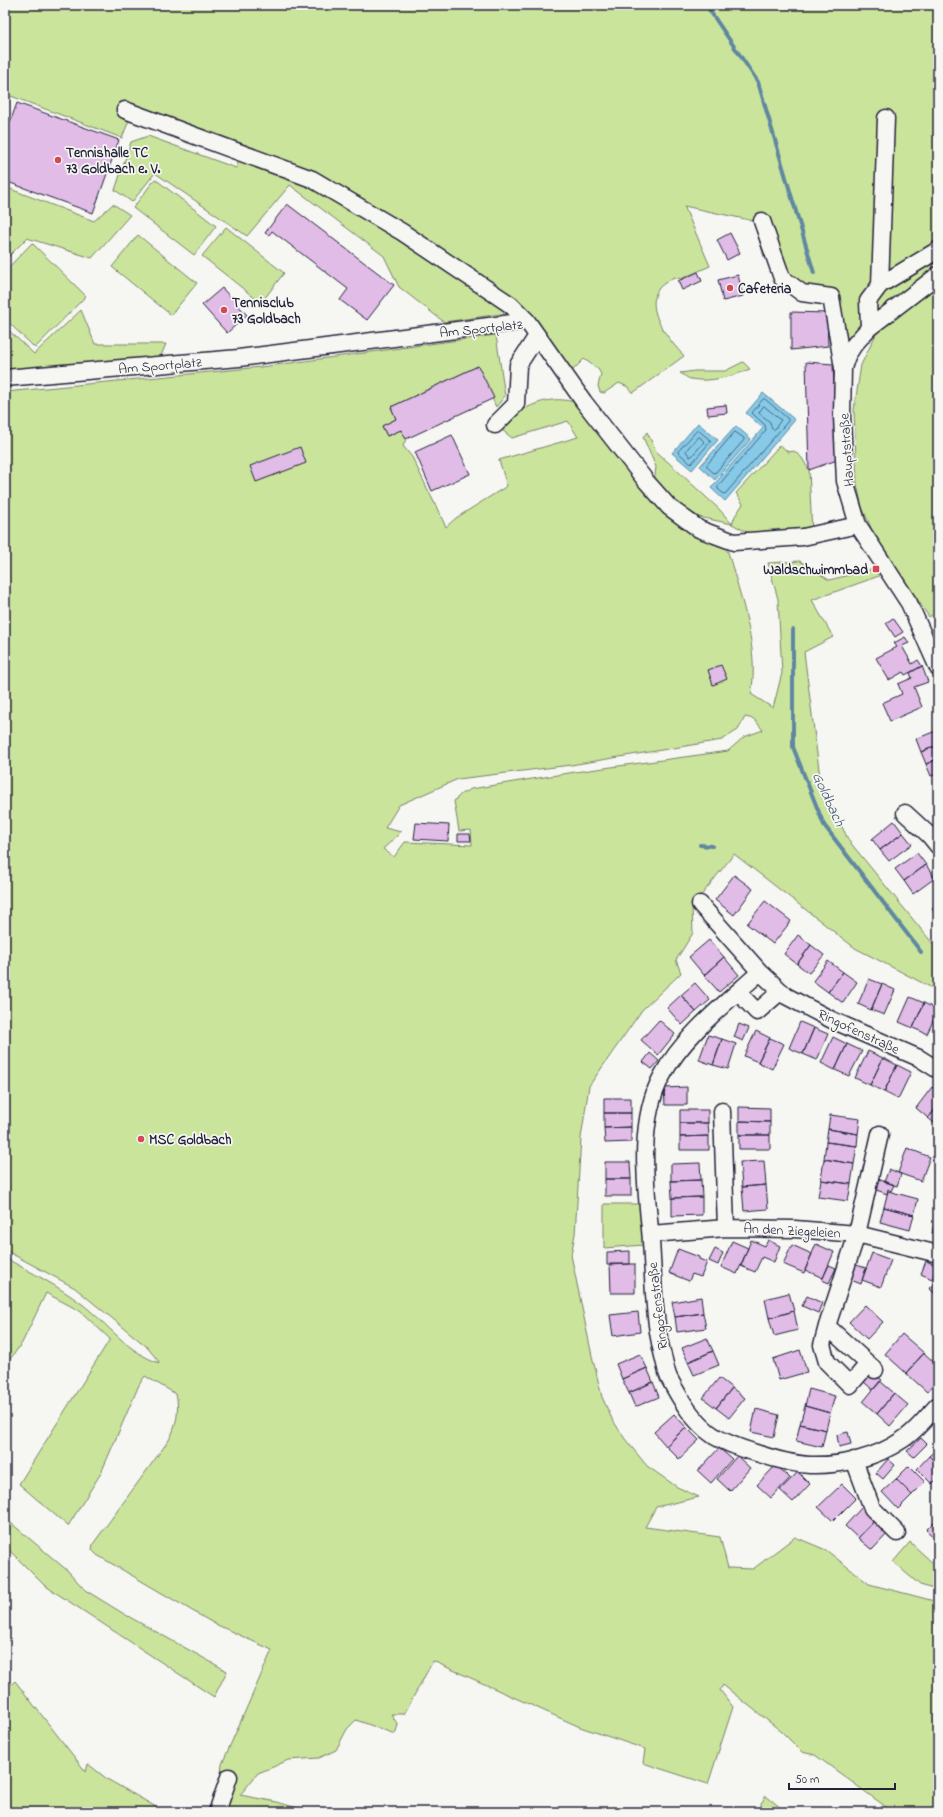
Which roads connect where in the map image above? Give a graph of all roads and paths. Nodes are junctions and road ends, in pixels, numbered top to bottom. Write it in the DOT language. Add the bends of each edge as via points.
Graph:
graph roads {
  1 [pos="125,110"];
  2 [pos="886,118"];
  3 [pos="762,221"];
  4 [pos="938,250"];
  5 [pos="938,275"];
  6 [pos="880,285"];
  7 [pos="527,321"];
  8 [pos="869,328"];
  9 [pos="537,336"];
  10 [pos="843,368"];
  11 [pos="5,378"];
  12 [pos="495,425"];
  13 [pos="858,525"];
  14 [pos="938,668"];
  15 [pos="905,813"];
  16 [pos="935,837"];
  17 [pos="700,904"];
  18 [pos="760,972"];
  19 [pos="781,991"];
  20 [pos="738,992"];
  21 [pos="938,1070"];
  22 [pos="722,1111"];
  23 [pos="880,1134"];
  24 [pos="726,1228"];
  25 [pos="651,1234"];
  26 [pos="857,1234"];
  27 [pos="938,1254"];
  28 [pos="826,1326"];
  29 [pos="938,1405"];
  30 [pos="854,1460"];
  31 [pos="897,1533"];
  32 [pos="229,1777"];
  33 [pos="217,1812"];
  1 -- 7 [label="street" via="312,180 402,232 511,305"];
  2 -- 6 [label="street"];
  3 -- 10 [label="street" via="782,278 802,293 831,297"];
  4 -- 6 [label="street"];
  5 -- 8 [label="street, Hauptstraße"];
  6 -- 8 [label="street" via="868,301"];
  7 -- 9 [label="street, Am Sportplatz"];
  7 -- 11 [label="street, Am Sportplatz" via="239,358"];
  8 -- 10 [label="street, Hauptstraße" via="854,345"];
  9 -- 12 [label="street" via="518,365 516,404"];
  9 -- 13 [label="street, Am Sportplatz" via="584,402 646,481 669,507 699,529 734,542 803,537"];
  10 -- 13 [label="street, Hauptstraße" via="842,416 846,480"];
  13 -- 14 [label="street, Hauptstraße" via="909,603"];
  15 -- 16 [label="street"];
  17 -- 18 [label="street, Ringofenstraße"];
  18 -- 19 [label="street, Ringofenstraße"];
  18 -- 20 [label="street, Ringofenstraße"];
  19 -- 20 [label="street" via="758,1012"];
  19 -- 21 [label="street, Ringofenstraße" via="832,1020 919,1058"];
  20 -- 25 [label="street, Ringofenstraße" via="691,1036 676,1054 655,1092 649,1111 645,1173"];
  22 -- 24 [label="street, An den Ziegeleien"];
  23 -- 26 [label="street, An den Ziegeleien"];
  24 -- 25 [label="street, An den Ziegeleien"];
  24 -- 26 [label="street, An den Ziegeleien" via="795,1229"];
  25 -- 30 [label="street, Ringofenstraße" via="658,1339 668,1376 699,1424 713,1436 736,1447 783,1461 810,1465"];
  26 -- 27 [label="street, An den Ziegeleien"];
  26 -- 28 [label="street, An den Ziegeleien"];
  28 -- 28 [label="street, An den Ziegeleien" via="871,1367 850,1385 826,1362 822,1345"];
  29 -- 30 [label="street, Ringofenstraße" via="903,1440 868,1457"];
  30 -- 31 [label="street" via="872,1508"];
  32 -- 33 [label="street"];
}
